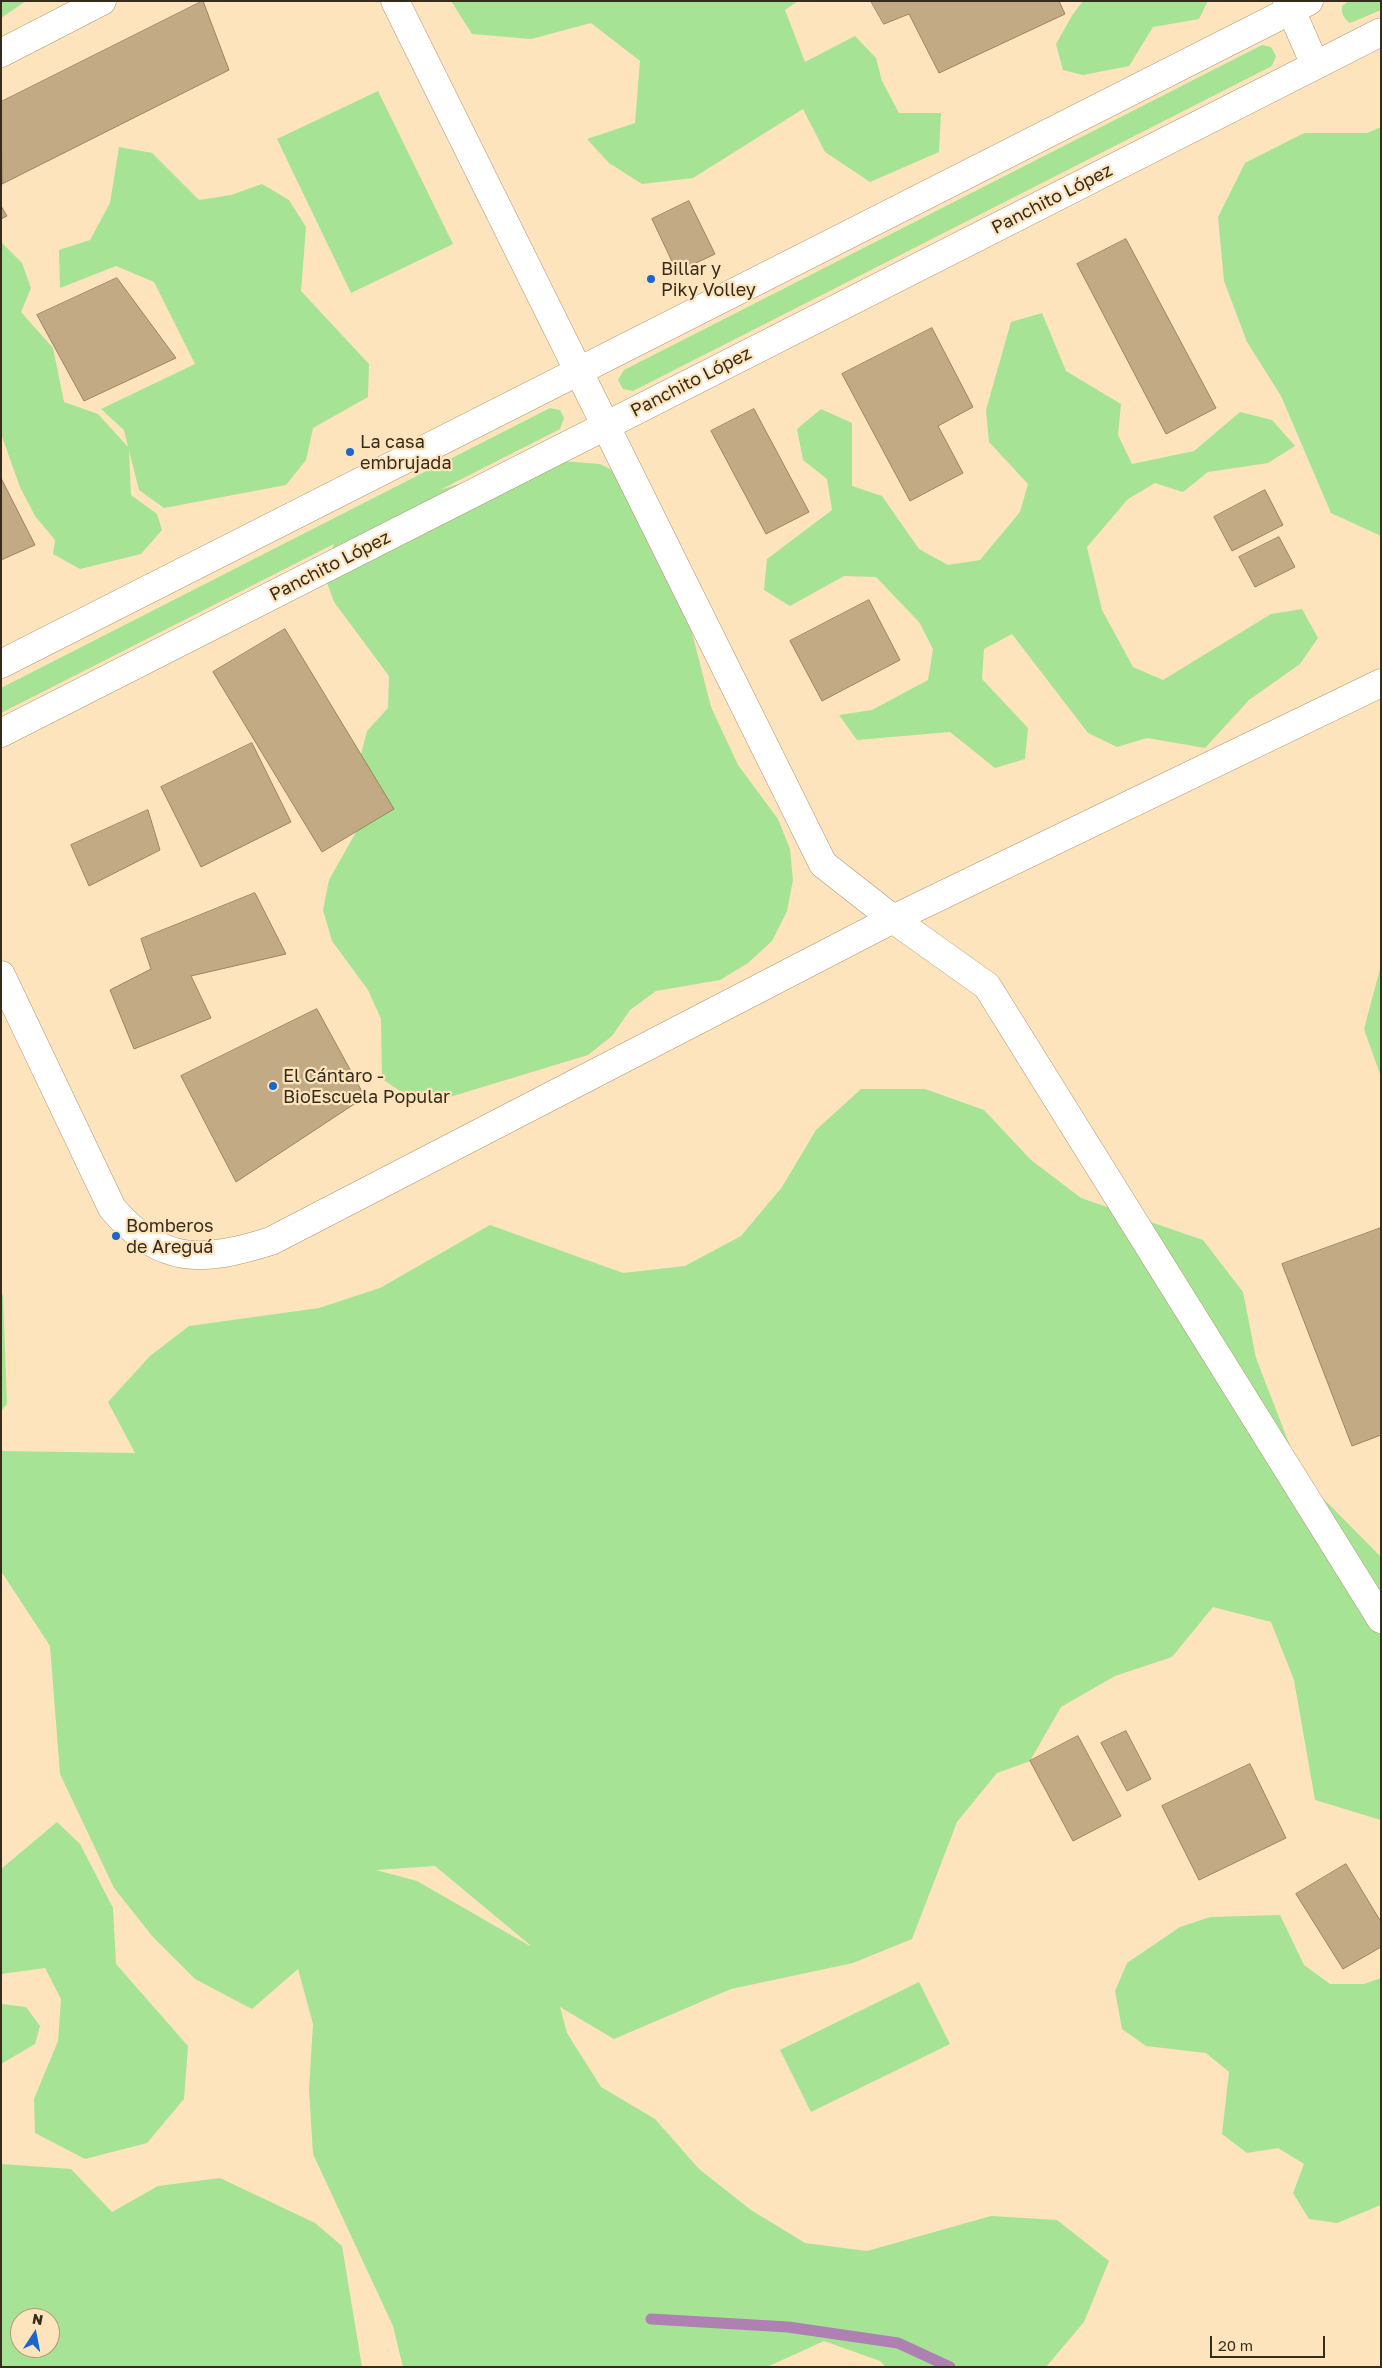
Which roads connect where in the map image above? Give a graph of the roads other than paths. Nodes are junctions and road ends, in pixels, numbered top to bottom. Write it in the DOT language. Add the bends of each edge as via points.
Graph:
graph roads {
  1 [pos="102,1"];
  2 [pos="395,1"];
  3 [pos="1296,4"];
  4 [pos="1381,32"];
  5 [pos="1,53"];
  6 [pos="1315,65"];
  7 [pos="578,371"];
  8 [pos="606,425"];
  9 [pos="1,664"];
  10 [pos="1381,683"];
  11 [pos="1,733"];
  12 [pos="893,919"];
  13 [pos="1,974"];
  14 [pos="1381,1619"];
  1 -- 5 [label="street"];
  2 -- 7 [label="street"];
  3 -- 6 [label="street"];
  3 -- 7 [label="street"];
  4 -- 6 [label="street, Panchito López"];
  6 -- 8 [label="street, Panchito López"];
  7 -- 8 [label="street"];
  7 -- 9 [label="street"];
  8 -- 11 [label="street, Panchito López"];
  8 -- 12 [label="street" via="823,864"];
  10 -- 12 [label="street"];
  12 -- 13 [label="street" via="271,1240 235,1252 197,1256 175,1254 148,1242 129,1228 112,1208"];
  12 -- 14 [label="street" via="987,986"];
}
